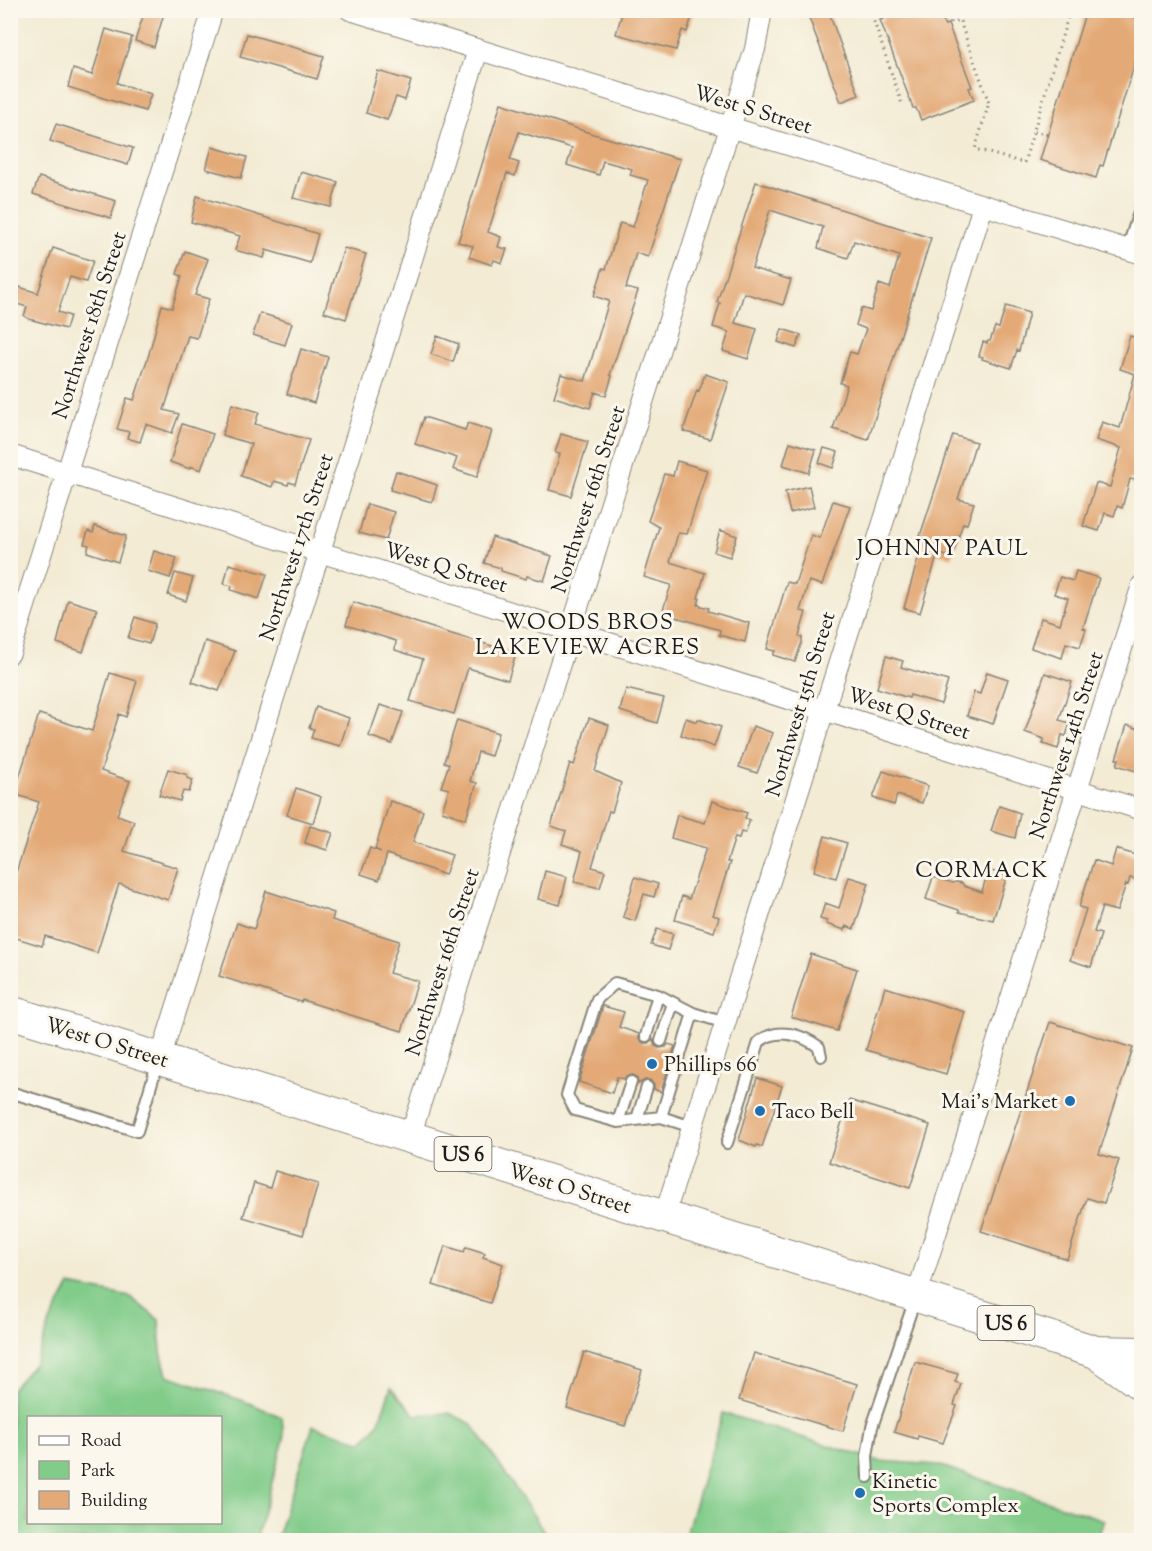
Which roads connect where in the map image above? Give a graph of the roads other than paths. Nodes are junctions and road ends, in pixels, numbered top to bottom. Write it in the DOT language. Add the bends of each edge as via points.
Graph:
graph roads {
  1 [pos="213,10"];
  2 [pos="762,10"];
  3 [pos="363,12"];
  4 [pos="478,50"];
  5 [pos="730,127"];
  6 [pos="1142,203"];
  7 [pos="983,206"];
  8 [pos="1134,252"];
  9 [pos="10,455"];
  10 [pos="68,473"];
  11 [pos="320,553"];
  12 [pos="1142,585"];
  13 [pos="572,632"];
  14 [pos="10,653"];
  15 [pos="823,711"];
  16 [pos="1076,790"];
  17 [pos="1142,810"];
  18 [pos="658,995"];
  19 [pos="673,1003"];
  20 [pos="10,1012"];
  21 [pos="693,1013"];
  22 [pos="725,1023"];
  23 [pos="646,1036"];
  24 [pos="661,1041"];
  25 [pos="821,1056"];
  26 [pos="160,1059"];
  27 [pos="631,1082"];
  28 [pos="647,1087"];
  29 [pos="10,1092"];
  30 [pos="661,1118"];
  31 [pos="637,1119"];
  32 [pos="618,1122"];
  33 [pos="692,1127"];
  34 [pos="410,1137"];
  35 [pos="727,1143"];
  36 [pos="664,1217"];
  37 [pos="916,1297"];
  38 [pos="1096,1352"];
  39 [pos="1142,1353"];
  40 [pos="1142,1384"];
  41 [pos="868,1477"];
  1 -- 10 [label="street, Northwest 18th Street"];
  2 -- 5 [label="street, Northwest 16th Street"];
  3 -- 4 [label="street, West S Street"];
  4 -- 5 [label="street, West S Street"];
  4 -- 11 [label="street, Northwest 17th Street"];
  5 -- 7 [label="street, West S Street"];
  5 -- 13 [label="street, Northwest 16th Street"];
  6 -- 8 [label="lane"];
  7 -- 8 [label="street, West S Street"];
  7 -- 15 [label="street, Northwest 15th Street"];
  9 -- 10 [label="street, West Q Street"];
  10 -- 11 [label="street, West Q Street"];
  10 -- 14 [label="street, Northwest 18th Street"];
  11 -- 13 [label="street, West Q Street"];
  11 -- 26 [label="street, Northwest 17th Street"];
  12 -- 16 [label="street, Northwest 14th Street"];
  13 -- 15 [label="street, West Q Street"];
  13 -- 34 [label="street, Northwest 16th Street"];
  15 -- 16 [label="street, West Q Street"];
  15 -- 22 [label="street, Northwest 15th Street"];
  16 -- 17 [label="street, West Q Street"];
  16 -- 37 [label="street, Northwest 14th Street"];
  18 -- 19 [label="lane"];
  18 -- 23 [label="lane"];
  18 -- 32 [label="lane" via="615,983 597,999 567,1095 575,1110"];
  19 -- 21 [label="lane"];
  19 -- 24 [label="lane"];
  20 -- 26 [label="main road, West O Street / US 6"];
  21 -- 22 [label="lane"];
  21 -- 30 [label="lane"];
  22 -- 33 [label="street, Northwest 15th Street"];
  25 -- 35 [label="lane" via="813,1042 782,1032 759,1042"];
  26 -- 29 [label="lane" via="137,1131"];
  26 -- 34 [label="main road, West O Street / US 6"];
  27 -- 32 [label="lane"];
  28 -- 31 [label="lane"];
  30 -- 31 [label="lane"];
  30 -- 33 [label="lane"];
  31 -- 32 [label="lane"];
  33 -- 36 [label="street, Northwest 15th Street"];
  34 -- 36 [label="main road, West O Street / US 6"];
  36 -- 37 [label="main road, West O Street / US 6"];
  37 -- 38 [label="main road, West O Street / US 6"];
  37 -- 41 [label="lane" via="872,1427"];
  38 -- 39 [label="main road, West O Street / US 6"];
  38 -- 40 [label="main road, West O Street / US 6"];
}
